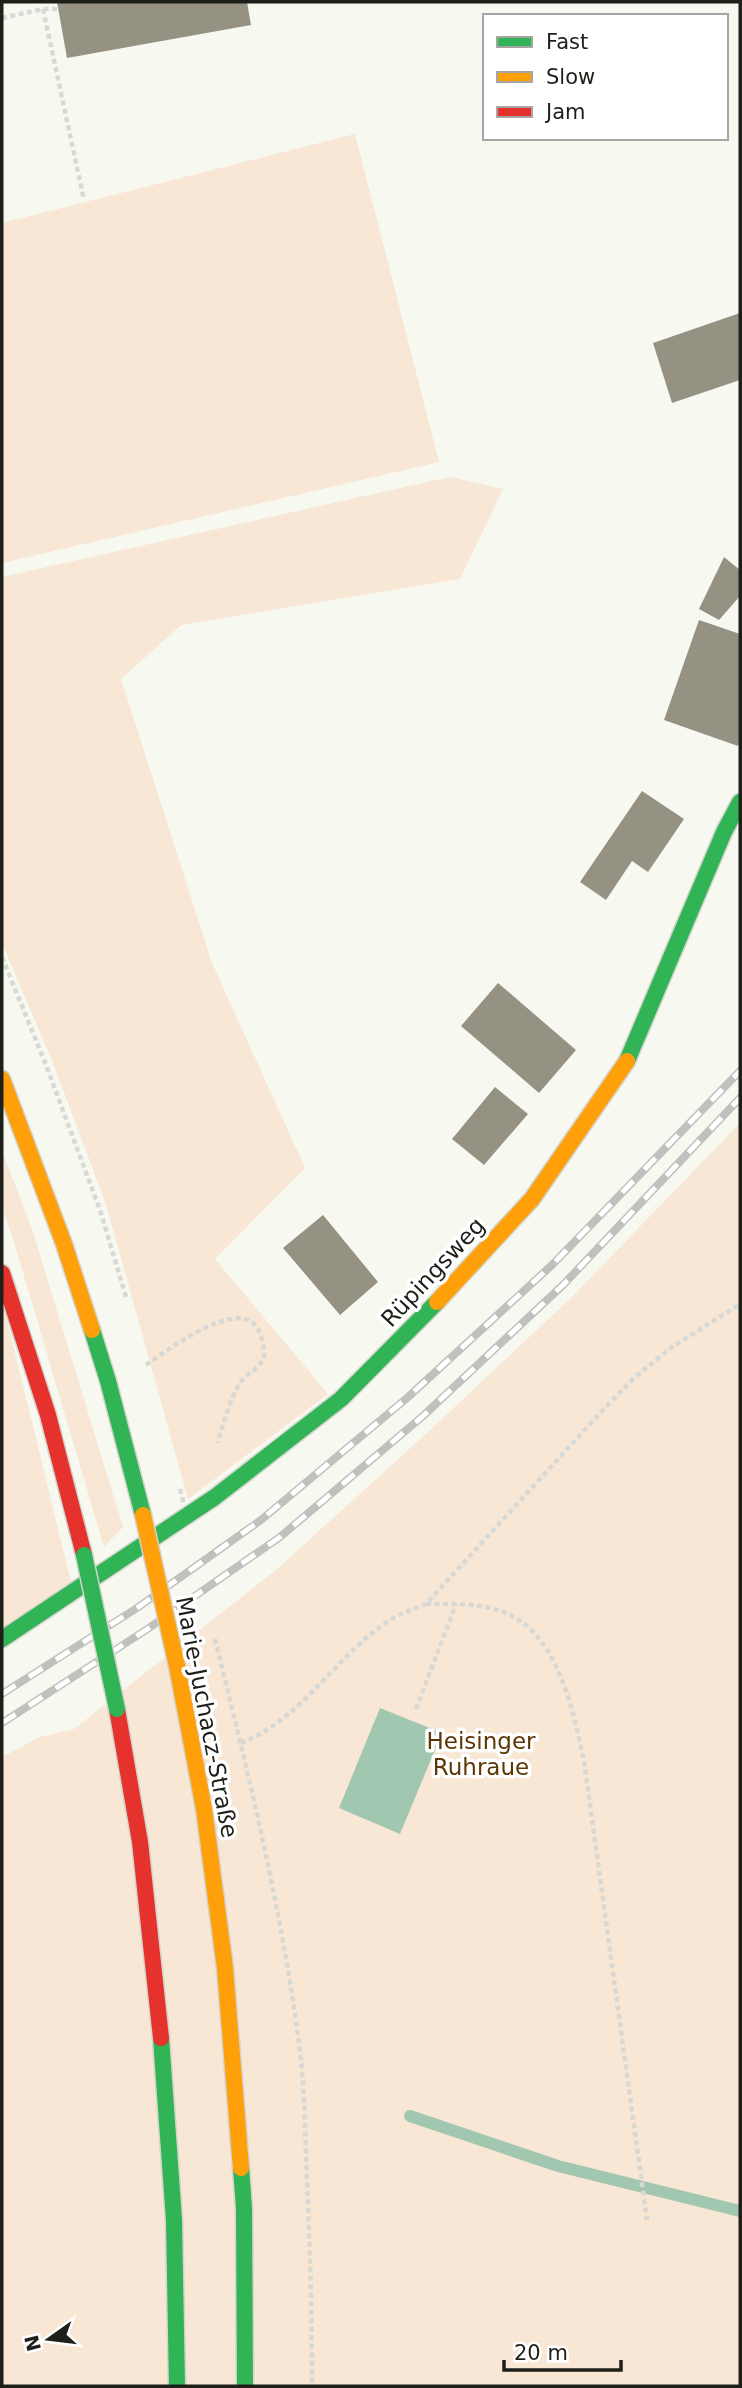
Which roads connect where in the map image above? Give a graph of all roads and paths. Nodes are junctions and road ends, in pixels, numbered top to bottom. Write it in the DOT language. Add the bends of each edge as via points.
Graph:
graph roads {
  1 [pos="43,9"];
  2 [pos="59,9"];
  3 [pos="2,18"];
  4 [pos="84,200"];
  5 [pos="740,802"];
  6 [pos="2,1079"];
  7 [pos="2,1273"];
  8 [pos="740,1304"];
  9 [pos="146,1365"];
  10 [pos="216,1446"];
  11 [pos="426,1604"];
  12 [pos="456,1604"];
  13 [pos="214,1638"];
  14 [pos="2,1639"];
  15 [pos="416,1709"];
  16 [pos="241,1743"];
  17 [pos="647,2220"];
  18 [pos="177,2386"];
  19 [pos="245,2386"];
  20 [pos="312,2386"];
  1 -- 2 [label="path"];
  1 -- 3 [label="path"];
  1 -- 4 [label="path"];
  5 -- 14 [label="main road, Rüpingsweg" via="624,1069 532,1199 341,1399 215,1497"];
  6 -- 19 [label="main road, Marie-Juchacz-Straße, bridge" via="64,1244 108,1381 177,1666 204,1809 225,1968 244,2208"];
  7 -- 18 [label="main road, bridge" via="47,1415 84,1555 140,1842 159,2002 174,2220"];
  8 -- 11 [label="path" via="635,1377"];
  9 -- 10 [label="path" via="222,1320 243,1318 254,1324 264,1356 240,1384"];
  11 -- 12 [label="path"];
  11 -- 16 [label="path" via="387,1622 277,1724"];
  12 -- 15 [label="path"];
  12 -- 17 [label="path" via="504,1612 521,1622 556,1665 570,1699 584,1761"];
  13 -- 16 [label="path"];
  16 -- 20 [label="path" via="299,2045"];
}
